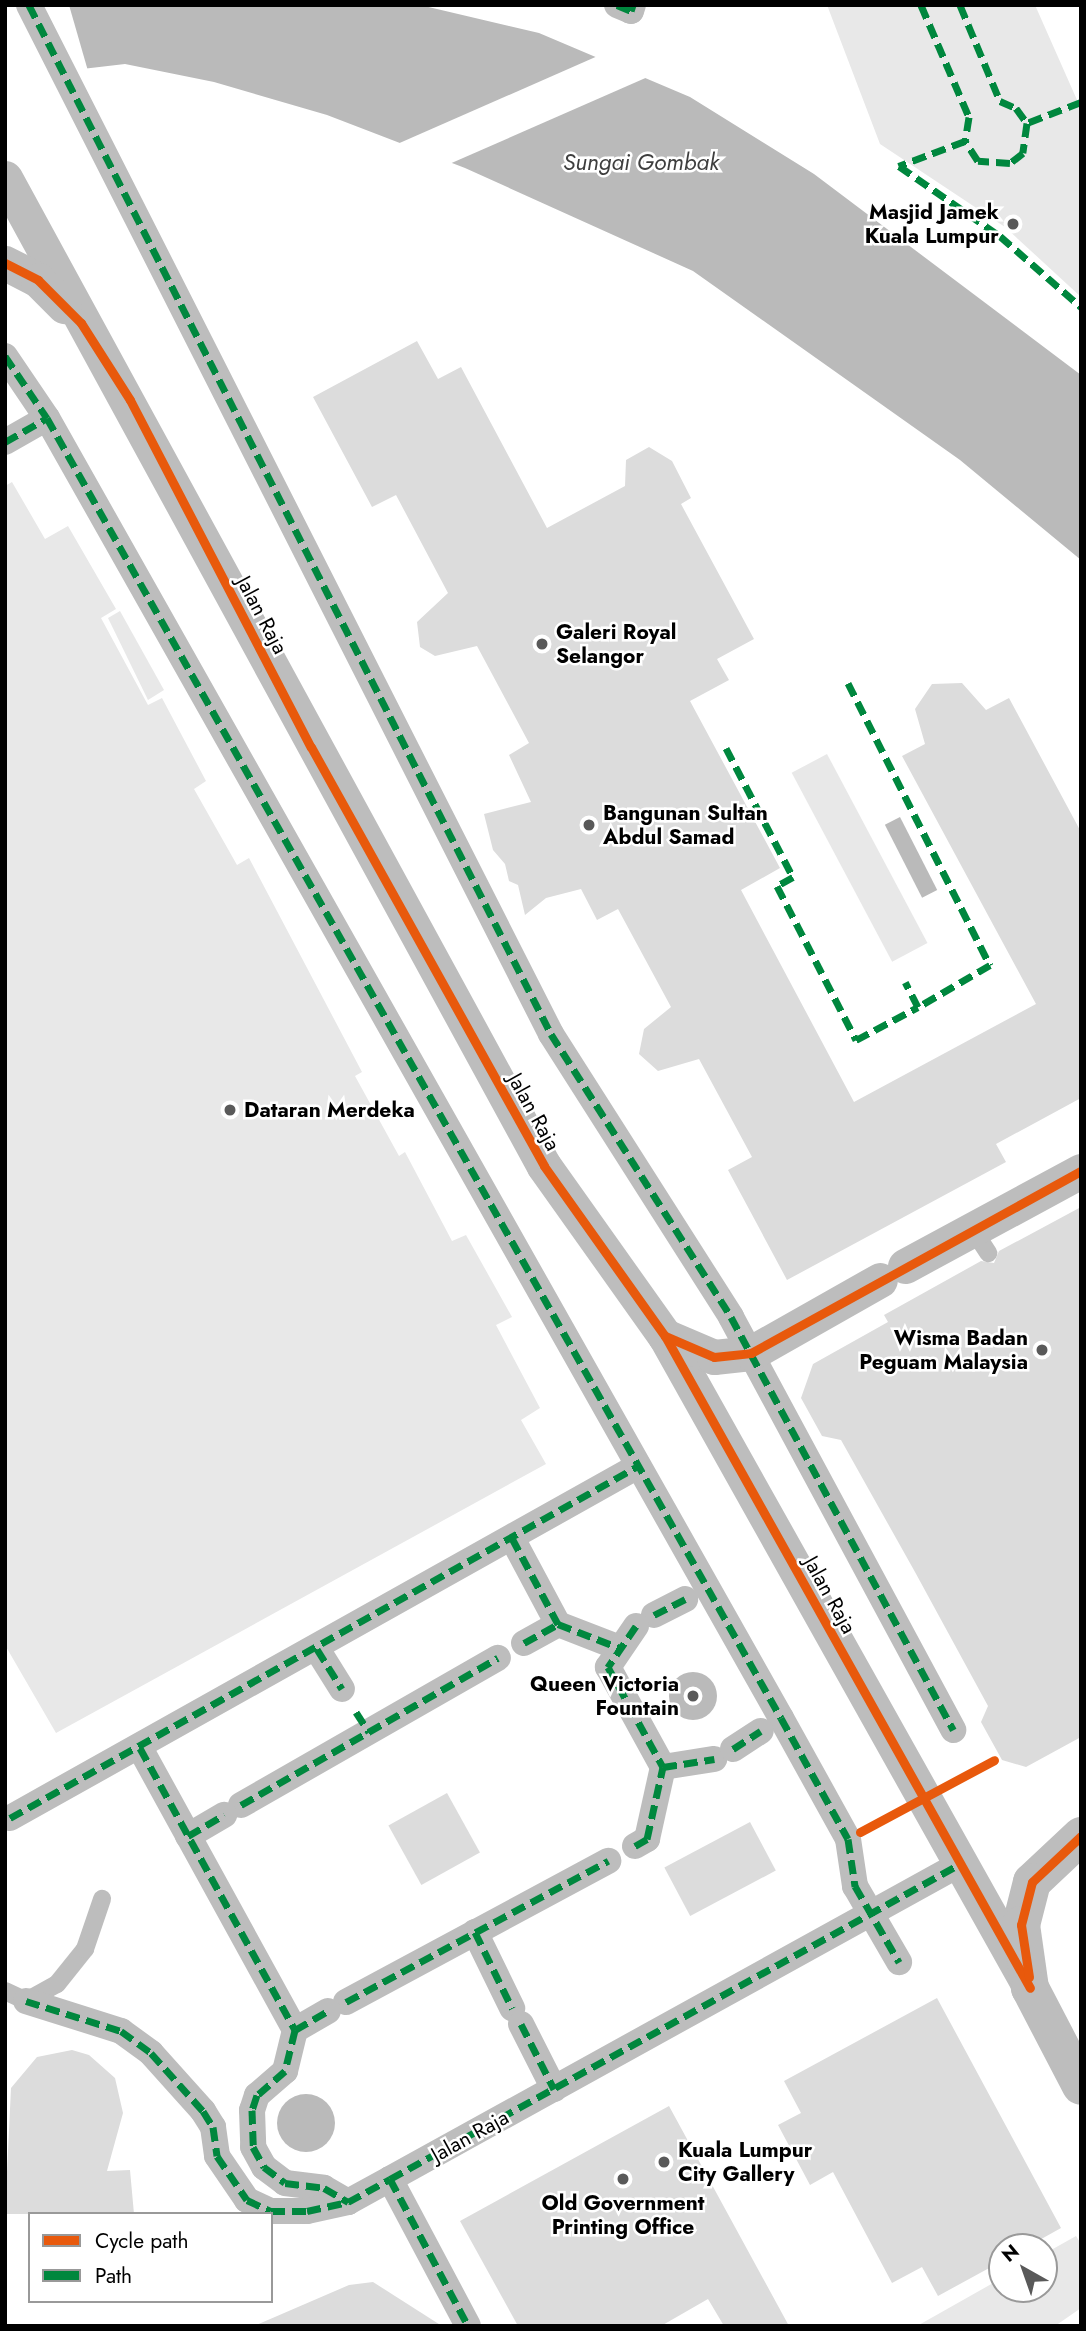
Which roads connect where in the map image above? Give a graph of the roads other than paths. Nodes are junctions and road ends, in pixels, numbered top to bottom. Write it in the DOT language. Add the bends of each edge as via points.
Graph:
graph roads {
  1 [pos="29,5"];
  2 [pos="617,5"];
  3 [pos="633,5"];
  4 [pos="5,178"];
  5 [pos="5,263"];
  6 [pos="81,323"];
  7 [pos="5,356"];
  8 [pos="47,418"];
  9 [pos="5,442"];
  10 [pos="1078,1179"];
  11 [pos="665,1336"];
  12 [pos="751,1353"];
  13 [pos="638,1466"];
  14 [pos="512,1538"];
  15 [pos="695,1593"];
  16 [pos="558,1624"];
  17 [pos="524,1643"];
  18 [pos="317,1648"];
  19 [pos="620,1648"];
  20 [pos="498,1658"];
  21 [pos="342,1689"];
  22 [pos="771,1725"];
  23 [pos="953,1730"];
  24 [pos="140,1748"];
  25 [pos="663,1767"];
  26 [pos="10,1818"];
  27 [pos="188,1836"];
  28 [pos="1081,1836"];
  29 [pos="635,1846"];
  30 [pos="608,1861"];
  31 [pos="960,1864"];
  32 [pos="102,1899"];
  33 [pos="873,1916"];
  34 [pos="475,1932"];
  35 [pos="899,1962"];
  36 [pos="1030,1988"];
  37 [pos="16,1996"];
  38 [pos="295,2030"];
  39 [pos="1081,2087"];
  40 [pos="554,2090"];
  41 [pos="390,2179"];
  42 [pos="348,2202"];
  43 [pos="468,2326"];
  1 -- 12 [label="street" via="551,1034"];
  2 -- 3 [label="street" via="631,11"];
  4 -- 6 [label="street, Jalan Raja"];
  5 -- 6 [label="street, Jalan Raja" via="38,280"];
  6 -- 11 [label="street, Jalan Raja" via="130,400 311,747 544,1167"];
  7 -- 8 [label="street"];
  8 -- 9 [label="street"];
  8 -- 13 [label="street"];
  10 -- 12 [label="street" via="980,1241 893,1273"];
  11 -- 12 [label="street" via="714,1357"];
  11 -- 31 [label="street, Jalan Raja"];
  12 -- 23 [label="street"];
  13 -- 14 [label="street"];
  13 -- 15 [label="street"];
  14 -- 16 [label="street"];
  14 -- 18 [label="street"];
  15 -- 19 [label="street" via="645,1620"];
  15 -- 22 [label="street"];
  16 -- 17 [label="street"];
  16 -- 19 [label="street"];
  18 -- 21 [label="street"];
  18 -- 24 [label="street"];
  19 -- 25 [label="street" via="608,1667"];
  20 -- 27 [label="street" via="363,1722"];
  22 -- 25 [label="street" via="724,1754"];
  22 -- 33 [label="street" via="848,1839 855,1886"];
  24 -- 26 [label="street"];
  24 -- 27 [label="street"];
  25 -- 29 [label="street" via="647,1839"];
  27 -- 38 [label="street"];
  28 -- 36 [label="street" via="1032,1882 1021,1925"];
  30 -- 34 [label="street"];
  31 -- 33 [label="street, Jalan Raja"];
  31 -- 36 [label="street, Jalan Raja"];
  32 -- 37 [label="lane" via="85,1950 57,1984"];
  33 -- 35 [label="street"];
  33 -- 40 [label="street, Jalan Raja"];
  34 -- 38 [label="street"];
  34 -- 40 [label="street"];
  36 -- 39 [label="street"];
  37 -- 42 [label="street, Jalan Raja" via="121,2031 151,2053 203,2111 213,2127 217,2156 247,2200 286,2212"];
  38 -- 42 [label="street" via="285,2071 254,2102 253,2147 264,2167 285,2183 324,2188"];
  40 -- 41 [label="street, Jalan Raja"];
  41 -- 42 [label="street, Jalan Raja"];
  41 -- 43 [label="street"];
}
